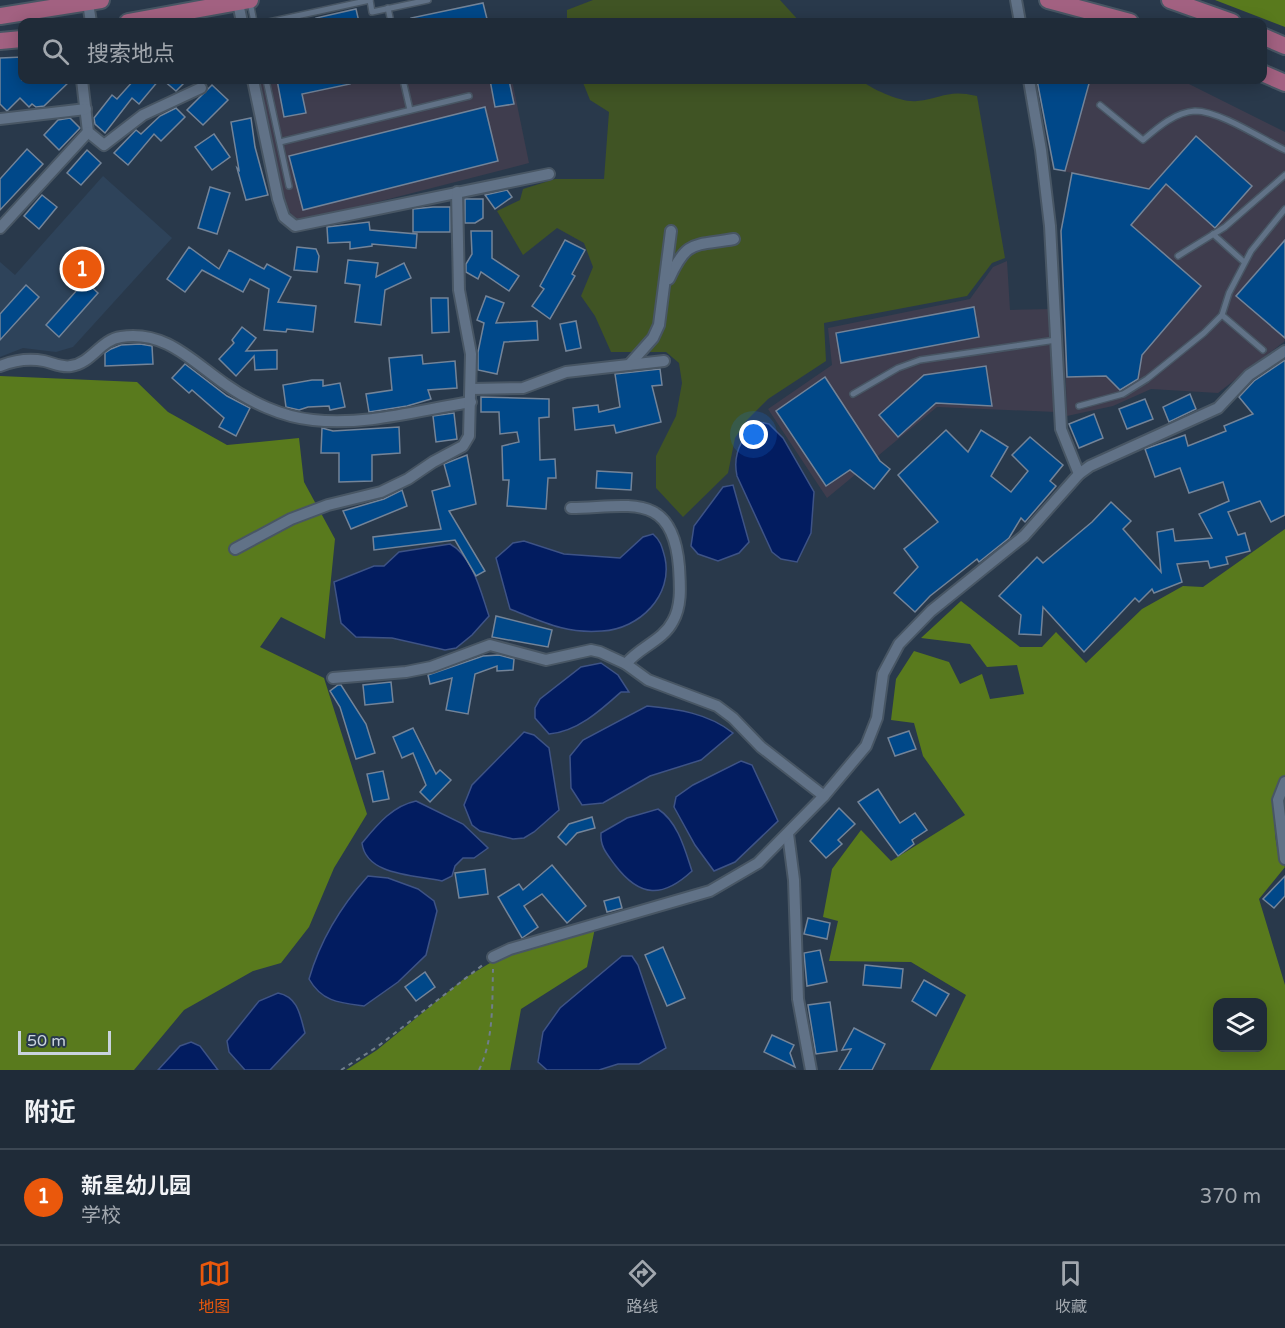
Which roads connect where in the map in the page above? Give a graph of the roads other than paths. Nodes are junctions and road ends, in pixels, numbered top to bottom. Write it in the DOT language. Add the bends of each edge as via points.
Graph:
graph roads {
  1 [pos="370,0"];
  2 [pos="428,0"];
  3 [pos="1016,0"];
  4 [pos="1048,0"];
  5 [pos="1170,0"];
  6 [pos="92,1"];
  7 [pos="246,1"];
  8 [pos="388,8"];
  9 [pos="0,16"];
  10 [pos="91,18"];
  11 [pos="150,18"];
  12 [pos="243,18"];
  13 [pos="252,18"];
  14 [pos="288,18"];
  15 [pos="390,18"];
  16 [pos="1019,18"];
  17 [pos="1115,18"];
  18 [pos="1221,18"];
  19 [pos="1267,38"];
  20 [pos="18,40"];
  21 [pos="0,42"];
  22 [pos="1285,46"];
  23 [pos="1267,75"];
  24 [pos="1285,83"];
  25 [pos="83,84"];
  26 [pos="254,84"];
  27 [pos="267,84"];
  28 [pos="404,84"];
  29 [pos="1030,84"];
  30 [pos="201,88"];
  31 [pos="469,96"];
  32 [pos="1100,105"];
  33 [pos="86,109"];
  34 [pos="410,110"];
  35 [pos="0,119"];
  36 [pos="88,132"];
  37 [pos="280,142"];
  38 [pos="1285,150"];
  39 [pos="549,174"];
  40 [pos="1285,175"];
  41 [pos="289,186"];
  42 [pos="457,192"];
  43 [pos="1285,209"];
  44 [pos="0,228"];
  45 [pos="672,231"];
  46 [pos="1214,234"];
  47 [pos="734,239"];
  48 [pos="1178,256"];
  49 [pos="1244,262"];
  50 [pos="663,290"];
  51 [pos="1222,315"];
  52 [pos="1057,340"];
  53 [pos="1263,350"];
  54 [pos="1285,351"];
  55 [pos="664,362"];
  56 [pos="629,365"];
  57 [pos="0,366"];
  58 [pos="472,389"];
  59 [pos="853,394"];
  60 [pos="471,402"];
  61 [pos="1079,406"];
  62 [pos="1079,474"];
  63 [pos="572,508"];
  64 [pos="235,549"];
  65 [pos="626,664"];
  66 [pos="333,678"];
  67 [pos="1285,782"];
  68 [pos="824,796"];
  69 [pos="788,834"];
  70 [pos="1285,859"];
  71 [pos="493,957"];
  72 [pos="811,1070"];
  1 -- 8 [label="lane" via="372,12"];
  1 -- 14 [label="lane"];
  2 -- 8 [label="lane"];
  3 -- 16 [label="street"];
  4 -- 17 [label="main road"];
  5 -- 18 [label="main road"];
  6 -- 9 [label="main road"];
  6 -- 10 [label="street"];
  7 -- 11 [label="main road"];
  7 -- 12 [label="street"];
  7 -- 13 [label="lane"];
  8 -- 15 [label="lane"];
  19 -- 22 [label="main road"];
  20 -- 21 [label="main road"];
  23 -- 24 [label="main road"];
  25 -- 33 [label="street"];
  26 -- 42 [label="street" via="278,199 291,224 308,225"];
  27 -- 37 [label="lane"];
  28 -- 34 [label="lane"];
  29 -- 52 [label="street" via="1050,226"];
  30 -- 36 [label="street" via="142,115 104,145"];
  31 -- 34 [label="lane"];
  32 -- 38 [label="lane" via="1143,140 1171,118 1195,111 1220,118"];
  33 -- 35 [label="street"];
  33 -- 36 [label="street"];
  34 -- 37 [label="lane"];
  36 -- 44 [label="street"];
  37 -- 41 [label="lane"];
  39 -- 42 [label="street"];
  40 -- 46 [label="lane"];
  42 -- 58 [label="street" via="459,290 469,338"];
  43 -- 49 [label="lane"];
  45 -- 50 [label="street"];
  46 -- 48 [label="lane"];
  46 -- 49 [label="lane"];
  47 -- 50 [label="street" via="687,249 679,256"];
  49 -- 51 [label="lane"];
  50 -- 56 [label="street" via="654,338"];
  51 -- 53 [label="lane"];
  51 -- 61 [label="lane" via="1147,379 1123,394"];
  52 -- 59 [label="lane" via="920,360"];
  52 -- 62 [label="street" via="1061,429"];
  54 -- 62 [label="street" via="1250,375 1218,408"];
  55 -- 56 [label="street"];
  56 -- 58 [label="street" via="566,372 523,388"];
  57 -- 60 [label="street" via="29,359 69,367 91,357 109,340 136,336 170,343 247,398 275,411 312,420 398,416"];
  58 -- 60 [label="street"];
  60 -- 64 [label="street" via="469,436 454,452 381,492 291,519"];
  62 -- 68 [label="street" via="1024,536 931,611 899,644 883,674 877,718 867,746"];
  63 -- 65 [label="street" via="639,506 660,515 673,533 680,591 674,620"];
  65 -- 66 [label="street" via="591,650 546,660 490,645 431,667"];
  65 -- 68 [label="street" via="648,680 717,706 761,747"];
  67 -- 70 [label="street" via="1278,800"];
  68 -- 69 [label="street"];
  69 -- 71 [label="street" via="758,863 710,891"];
  69 -- 72 [label="street" via="794,880 798,999"];
}
